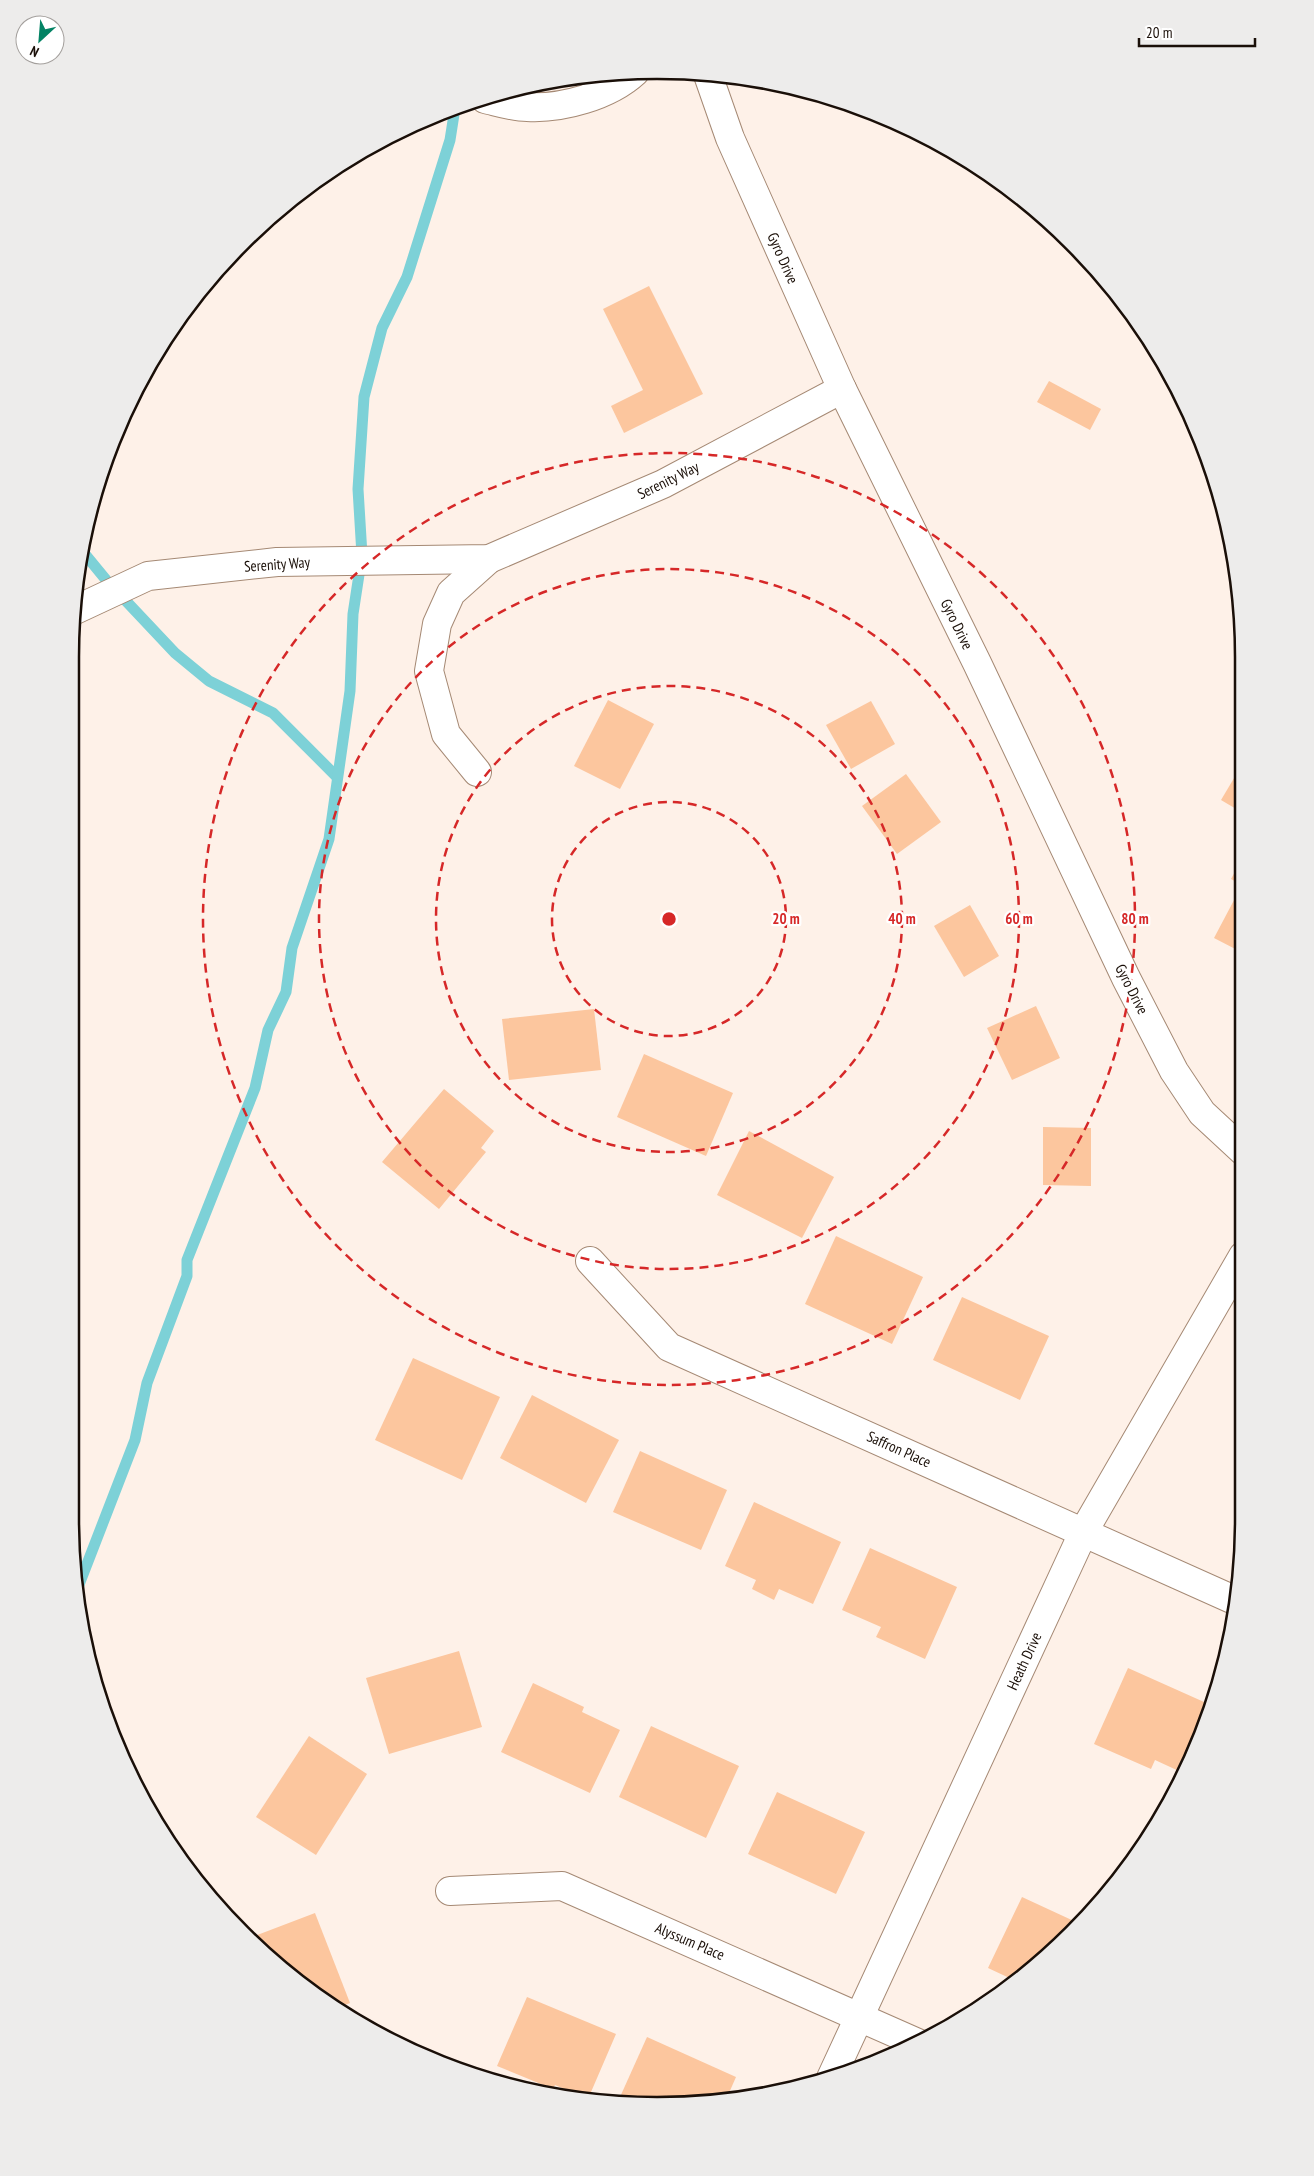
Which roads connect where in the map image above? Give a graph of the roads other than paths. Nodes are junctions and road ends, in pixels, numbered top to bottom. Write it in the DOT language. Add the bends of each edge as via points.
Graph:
graph roads {
  1 [pos="626,80"];
  2 [pos="710,82"];
  3 [pos="496,101"];
  4 [pos="842,390"];
  5 [pos="489,559"];
  6 [pos="81,607"];
  7 [pos="477,772"];
  8 [pos="1235,1144"];
  9 [pos="590,1261"];
  10 [pos="1235,1270"];
  11 [pos="1084,1531"];
  12 [pos="1229,1598"];
  13 [pos="450,1891"];
  14 [pos="859,2015"];
  15 [pos="910,2039"];
  16 [pos="835,2070"];
  1 -- 3 [label="street" via="597,94 563,104 526,108"];
  2 -- 4 [label="street, Gyro Drive" via="730,138"];
  4 -- 5 [label="street, Serenity Way" via="663,484"];
  4 -- 8 [label="street, Gyro Drive" via="1174,1071 1202,1113"];
  5 -- 6 [label="street, Serenity Way" via="277,562 148,576"];
  5 -- 7 [label="street, Serenity Way" via="451,593 437,624 429,671 446,734"];
  9 -- 11 [label="street, Saffron Place" via="669,1347"];
  10 -- 11 [label="street, Heath Drive"];
  11 -- 12 [label="street, Saffron Place"];
  11 -- 14 [label="street, Heath Drive"];
  13 -- 14 [label="street, Alyssum Place" via="562,1886"];
  14 -- 15 [label="street, Alyssum Place"];
  14 -- 16 [label="street, Heath Drive"];
}
